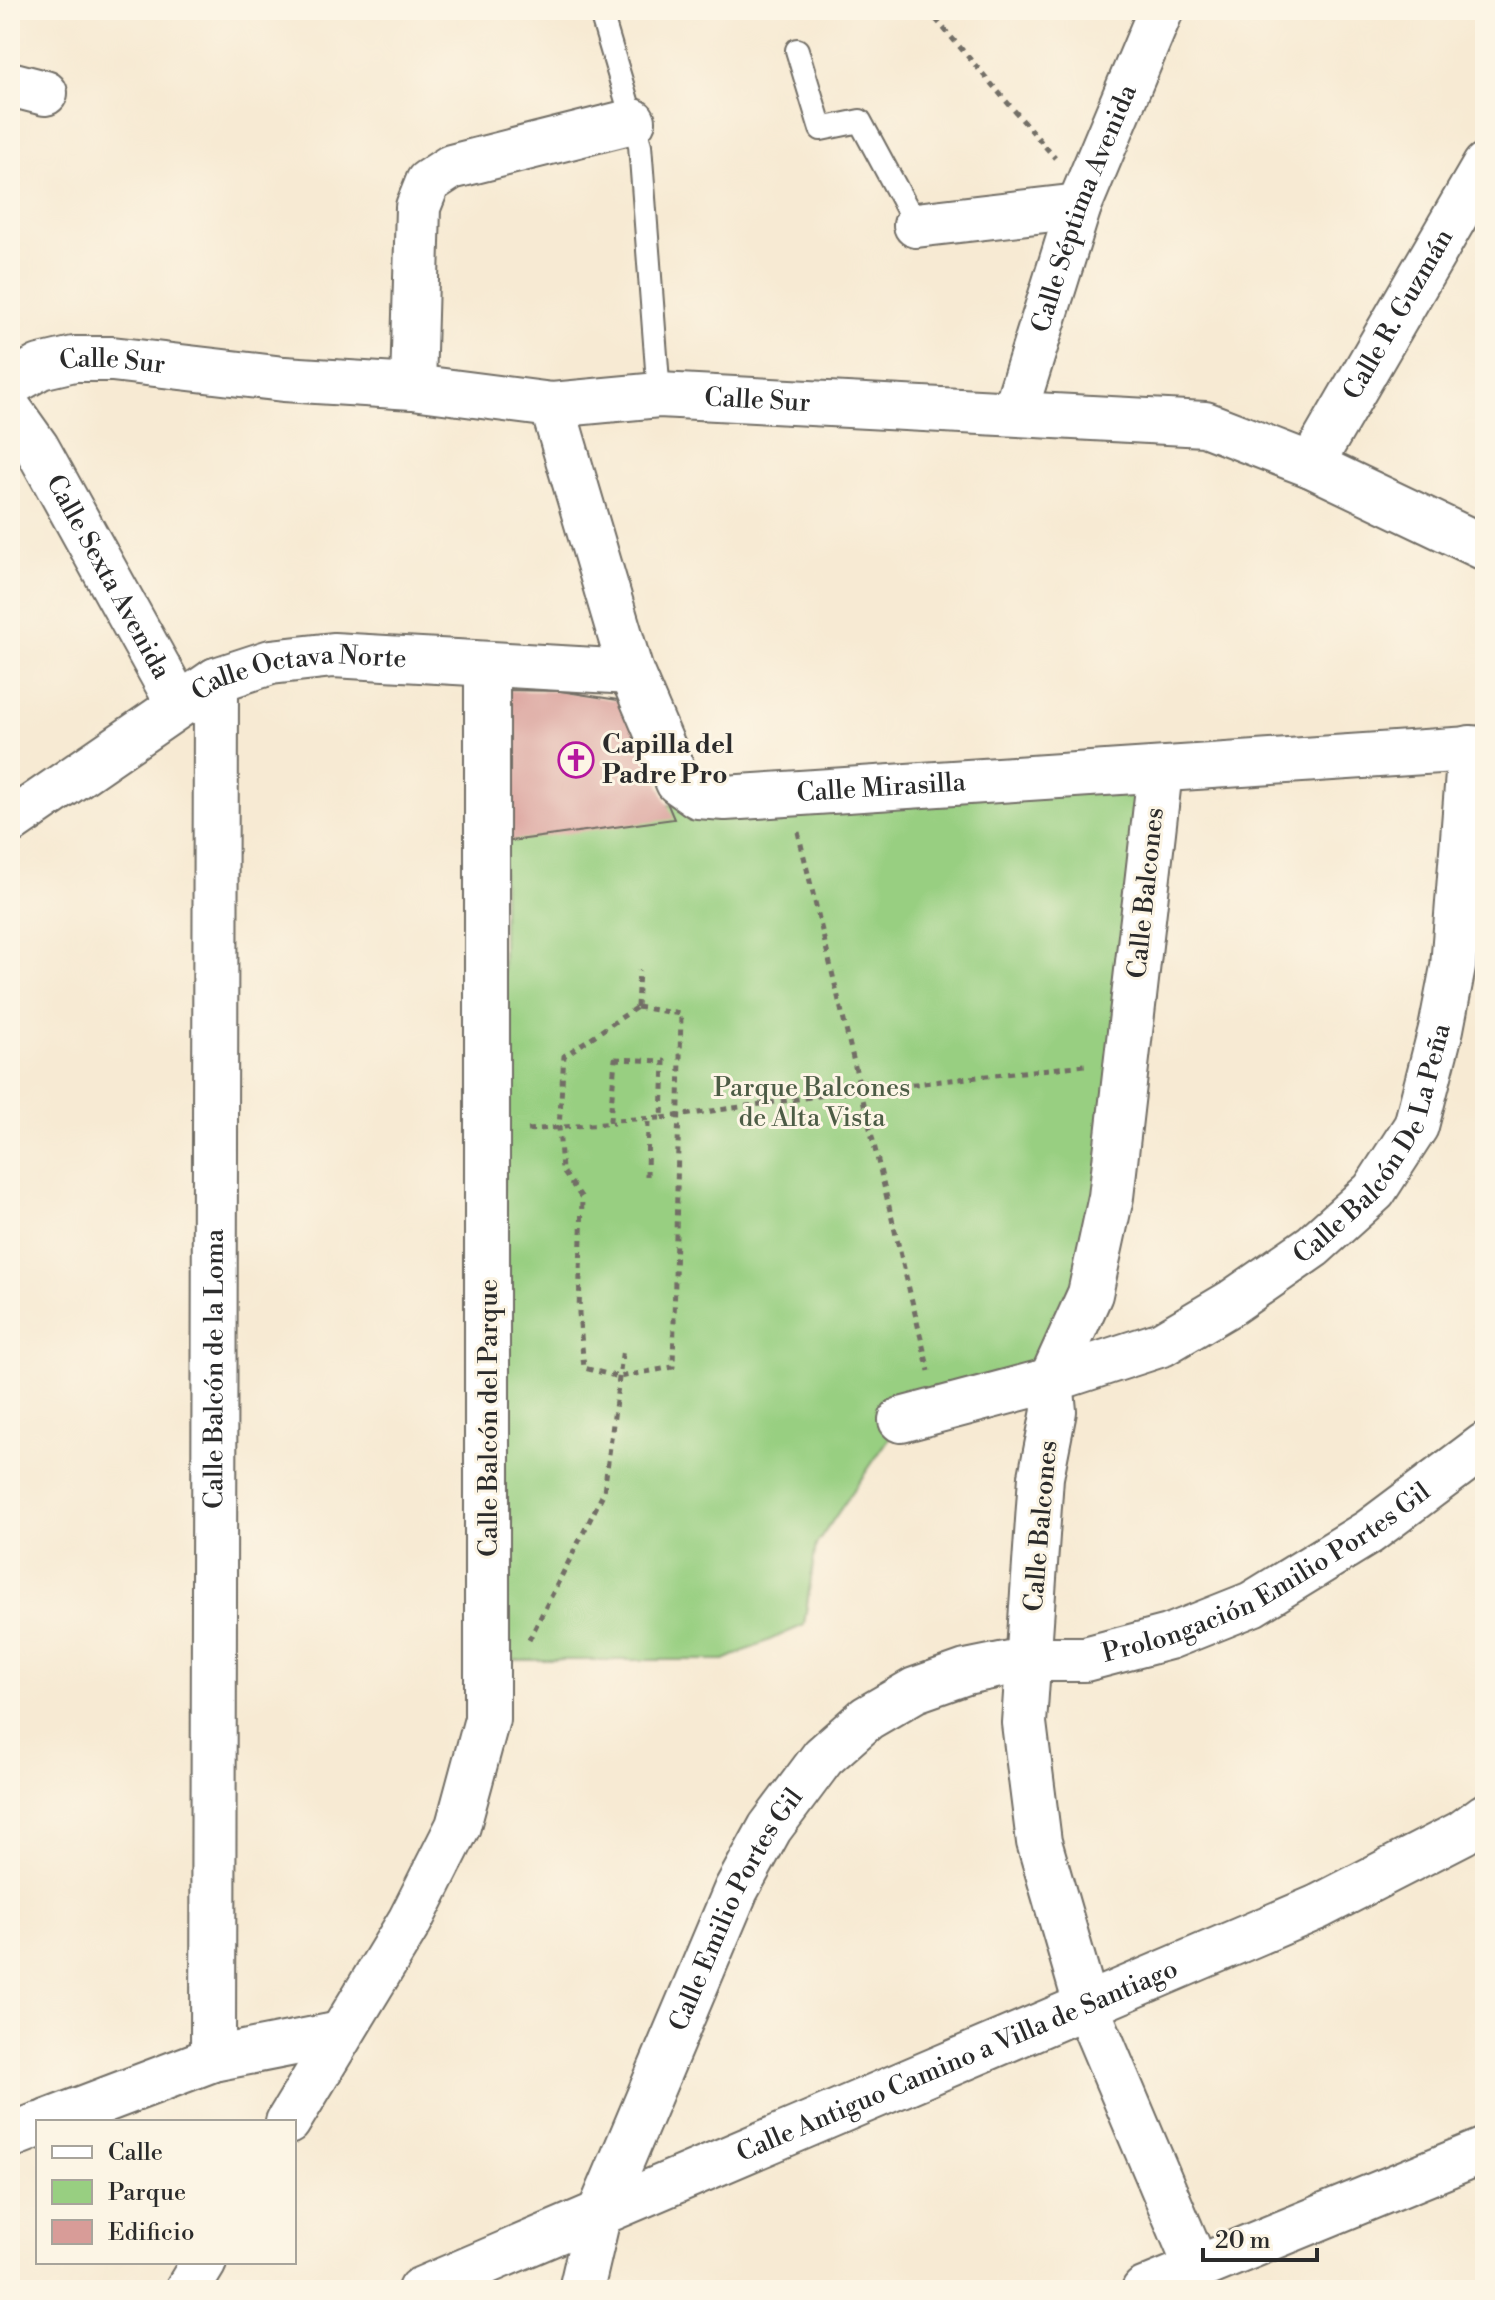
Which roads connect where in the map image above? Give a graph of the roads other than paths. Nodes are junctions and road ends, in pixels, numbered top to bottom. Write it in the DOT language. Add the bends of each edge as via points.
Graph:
graph roads {
  1 [pos="600,10"];
  2 [pos="1161,10"];
  3 [pos="797,50"];
  4 [pos="633,121"];
  5 [pos="1485,165"];
  6 [pos="1082,199"];
  7 [pos="916,225"];
  8 [pos="20,369"];
  9 [pos="413,387"];
  10 [pos="659,395"];
  11 [pos="552,405"];
  12 [pos="10,410"];
  13 [pos="1015,411"];
  14 [pos="1311,465"];
  15 [pos="1485,548"];
  16 [pos="487,665"];
  17 [pos="631,672"];
  18 [pos="216,680"];
  19 [pos="179,705"];
  20 [pos="1478,748"];
  21 [pos="1160,771"];
  22 [pos="10,822"];
  23 [pos="1051,1380"];
  24 [pos="901,1420"];
  25 [pos="1485,1445"];
  26 [pos="1030,1659"];
  27 [pos="1485,1816"];
  28 [pos="1087,2008"];
  29 [pos="340,2034"];
  30 [pos="213,2059"];
  31 [pos="52,2120"];
  32 [pos="289,2120"];
  33 [pos="36,2126"];
  34 [pos="10,2136"];
  35 [pos="1485,2150"];
  36 [pos="598,2217"];
  37 [pos="203,2264"];
  38 [pos="1196,2266"];
  39 [pos="187,2290"];
  40 [pos="420,2290"];
  41 [pos="581,2290"];
  42 [pos="1144,2290"];
  1 -- 4 [label="lane"];
  2 -- 6 [label="street, Calle Séptima Avenida"];
  3 -- 7 [label="lane" via="821,129 860,121"];
  4 -- 9 [label="street" via="451,167 428,182 418,207"];
  4 -- 10 [label="lane" via="640,145"];
  5 -- 14 [label="street, Calle R. Guzmán"];
  6 -- 7 [label="street"];
  6 -- 13 [label="street, Calle Séptima Avenida"];
  8 -- 9 [label="street, Calle Sur" via="74,359 112,359"];
  9 -- 11 [label="street, Calle Sur"];
  10 -- 11 [label="street, Calle Sur"];
  10 -- 13 [label="street, Calle Sur"];
  11 -- 17 [label="street, Calle Mirasilla"];
  12 -- 19 [label="street, Calle Sexta Avenida" via="37,448"];
  13 -- 14 [label="street, Calle Sur" via="1205,424"];
  14 -- 15 [label="street, Calle Sur"];
  16 -- 17 [label="street, Calle Octava Norte"];
  16 -- 18 [label="street, Calle Octava Norte" via="333,655 271,662"];
  16 -- 29 [label="street, Calle Balcón del Parque" via="487,1719 458,1826 410,1921"];
  17 -- 21 [label="street, Calle Mirasilla" via="678,782 705,797"];
  18 -- 19 [label="street, Calle Octava Norte"];
  18 -- 30 [label="street, Calle Balcón de la Loma"];
  19 -- 22 [label="street, Calle Octava Norte"];
  20 -- 21 [label="street, Calle Mirasilla"];
  20 -- 23 [label="street, Calle Balcón De La Peña" via="1441,1029 1416,1126 1374,1191 1313,1246 1197,1324 1162,1344"];
  21 -- 23 [label="street, Calle Balcones" via="1111,1197 1090,1294"];
  23 -- 24 [label="street, Calle Balcón De La Peña"];
  23 -- 26 [label="street, Calle Balcones" via="1054,1411 1041,1477"];
  25 -- 26 [label="street, Prolongación Emilio Portes Gil" via="1369,1532 1252,1604 1169,1637 1085,1659"];
  26 -- 28 [label="street, Calle Balcones" via="1024,1723 1039,1842"];
  26 -- 36 [label="street, Calle Emilio Portes Gil" via="966,1672 915,1690 867,1718 823,1757 794,1793 736,1890"];
  27 -- 28 [label="street, Calle Antiguo Camino a Villa de Santiago" via="1318,1907"];
  28 -- 36 [label="street, Calle Antiguo Camino a Villa de Santiago"];
  28 -- 38 [label="street, Calle Balcones"];
  29 -- 30 [label="street"];
  29 -- 32 [label="street, Calle Balcón del Parque"];
  30 -- 31 [label="street"];
  33 -- 34 [label="street"];
  35 -- 38 [label="street"];
  36 -- 40 [label="street, Calle Antiguo Camino a Villa de Santiago"];
  36 -- 41 [label="street, Calle Emilio Portes Gil"];
  37 -- 39 [label="street"];
  38 -- 42 [label="street"];
}
